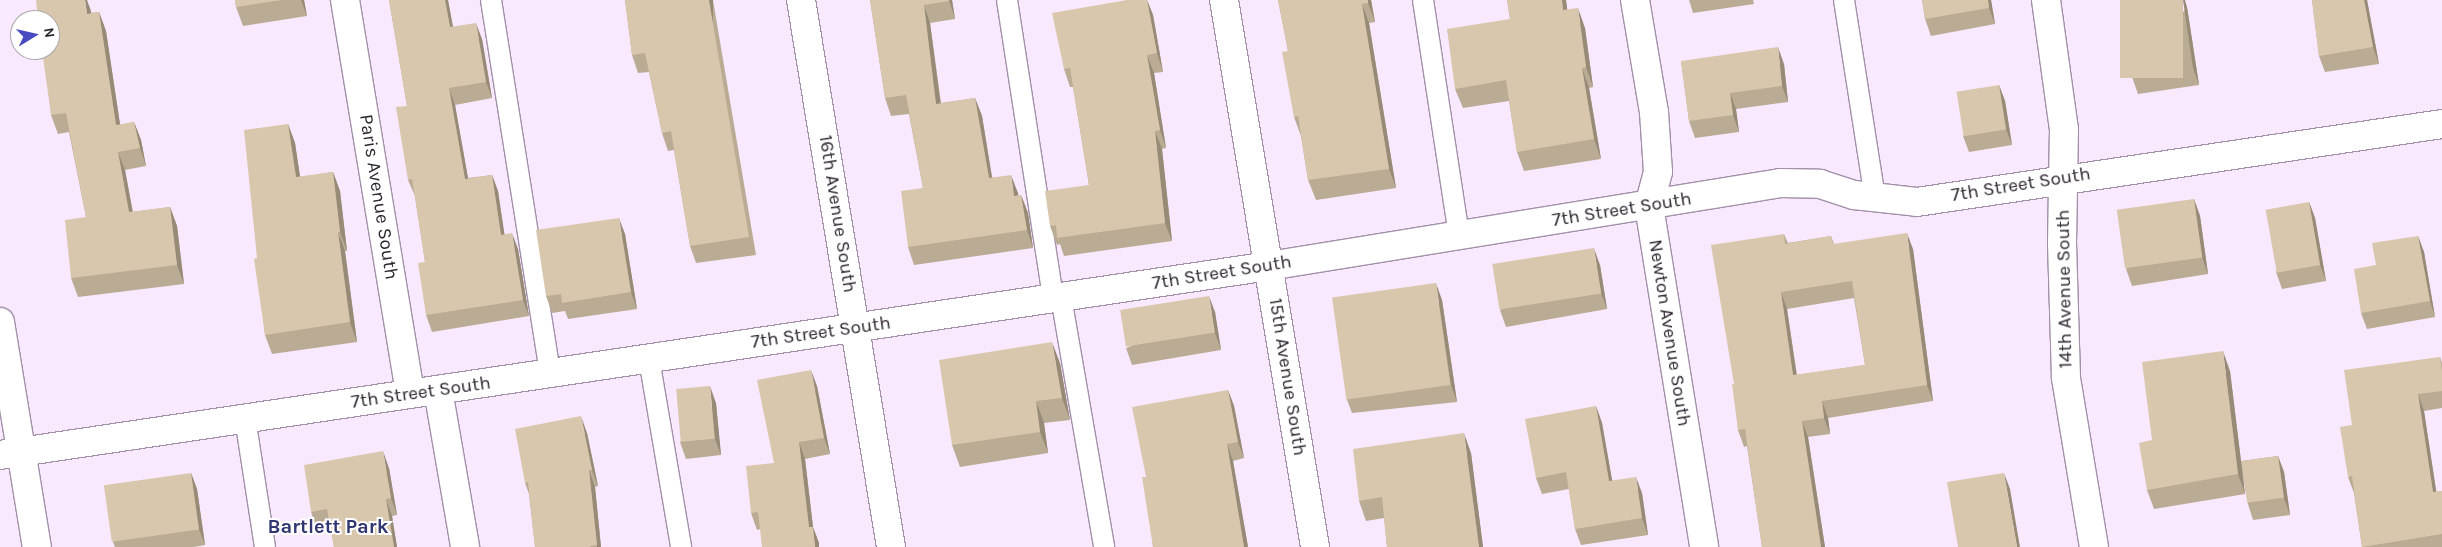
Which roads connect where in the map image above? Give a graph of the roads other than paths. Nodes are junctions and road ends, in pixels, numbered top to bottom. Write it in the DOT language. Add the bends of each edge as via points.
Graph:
graph roads {
  1 [pos="345,0"];
  2 [pos="491,0"];
  3 [pos="801,0"];
  4 [pos="1007,0"];
  5 [pos="1224,0"];
  6 [pos="1423,0"];
  7 [pos="1635,0"];
  8 [pos="1844,0"];
  9 [pos="2046,0"];
  10 [pos="2442,124"];
  11 [pos="2066,178"];
  12 [pos="1875,198"];
  13 [pos="1649,206"];
  14 [pos="1459,236"];
  15 [pos="1269,266"];
  16 [pos="1057,298"];
  17 [pos="0,322"];
  18 [pos="856,328"];
  19 [pos="648,359"];
  20 [pos="550,373"];
  21 [pos="438,390"];
  22 [pos="410,394"];
  23 [pos="245,418"];
  24 [pos="10,453"];
  25 [pos="37,547"];
  26 [pos="265,547"];
  27 [pos="464,547"];
  28 [pos="681,547"];
  29 [pos="891,547"];
  30 [pos="1104,547"];
  31 [pos="1315,547"];
  32 [pos="1704,547"];
  33 [pos="2094,547"];
  1 -- 22 [label="street, Paris Avenue South"];
  2 -- 20 [label="lane"];
  3 -- 18 [label="street, 16th Avenue South"];
  4 -- 16 [label="lane"];
  5 -- 15 [label="street, 15th Avenue South"];
  6 -- 14 [label="lane"];
  7 -- 13 [label="street, Newton Avenue South" via="1654,112 1658,172"];
  8 -- 12 [label="lane"];
  9 -- 11 [label="street, 14th Avenue South" via="2064,129"];
  10 -- 11 [label="street, 7th Street South"];
  11 -- 12 [label="street, 7th Street South" via="1917,202"];
  11 -- 33 [label="street, 14th Avenue South" via="2062,243 2066,378"];
  12 -- 13 [label="street, 7th Street South" via="1854,196 1820,184 1781,183"];
  13 -- 14 [label="street, 7th Street South"];
  13 -- 32 [label="street, Newton Avenue South"];
  14 -- 15 [label="street, 7th Street South"];
  15 -- 16 [label="street, 7th Street South"];
  15 -- 31 [label="street, 15th Avenue South"];
  16 -- 18 [label="street, 7th Street South"];
  16 -- 30 [label="lane"];
  17 -- 24 [label="street"];
  18 -- 19 [label="street, 7th Street South"];
  18 -- 29 [label="street, 16th Avenue South"];
  19 -- 20 [label="street, 7th Street South"];
  19 -- 28 [label="lane"];
  20 -- 21 [label="street, 7th Street South"];
  21 -- 22 [label="street, 7th Street South"];
  21 -- 27 [label="street"];
  22 -- 23 [label="street, 7th Street South"];
  23 -- 24 [label="street, 7th Street South"];
  23 -- 26 [label="lane"];
  24 -- 25 [label="street"];
}
